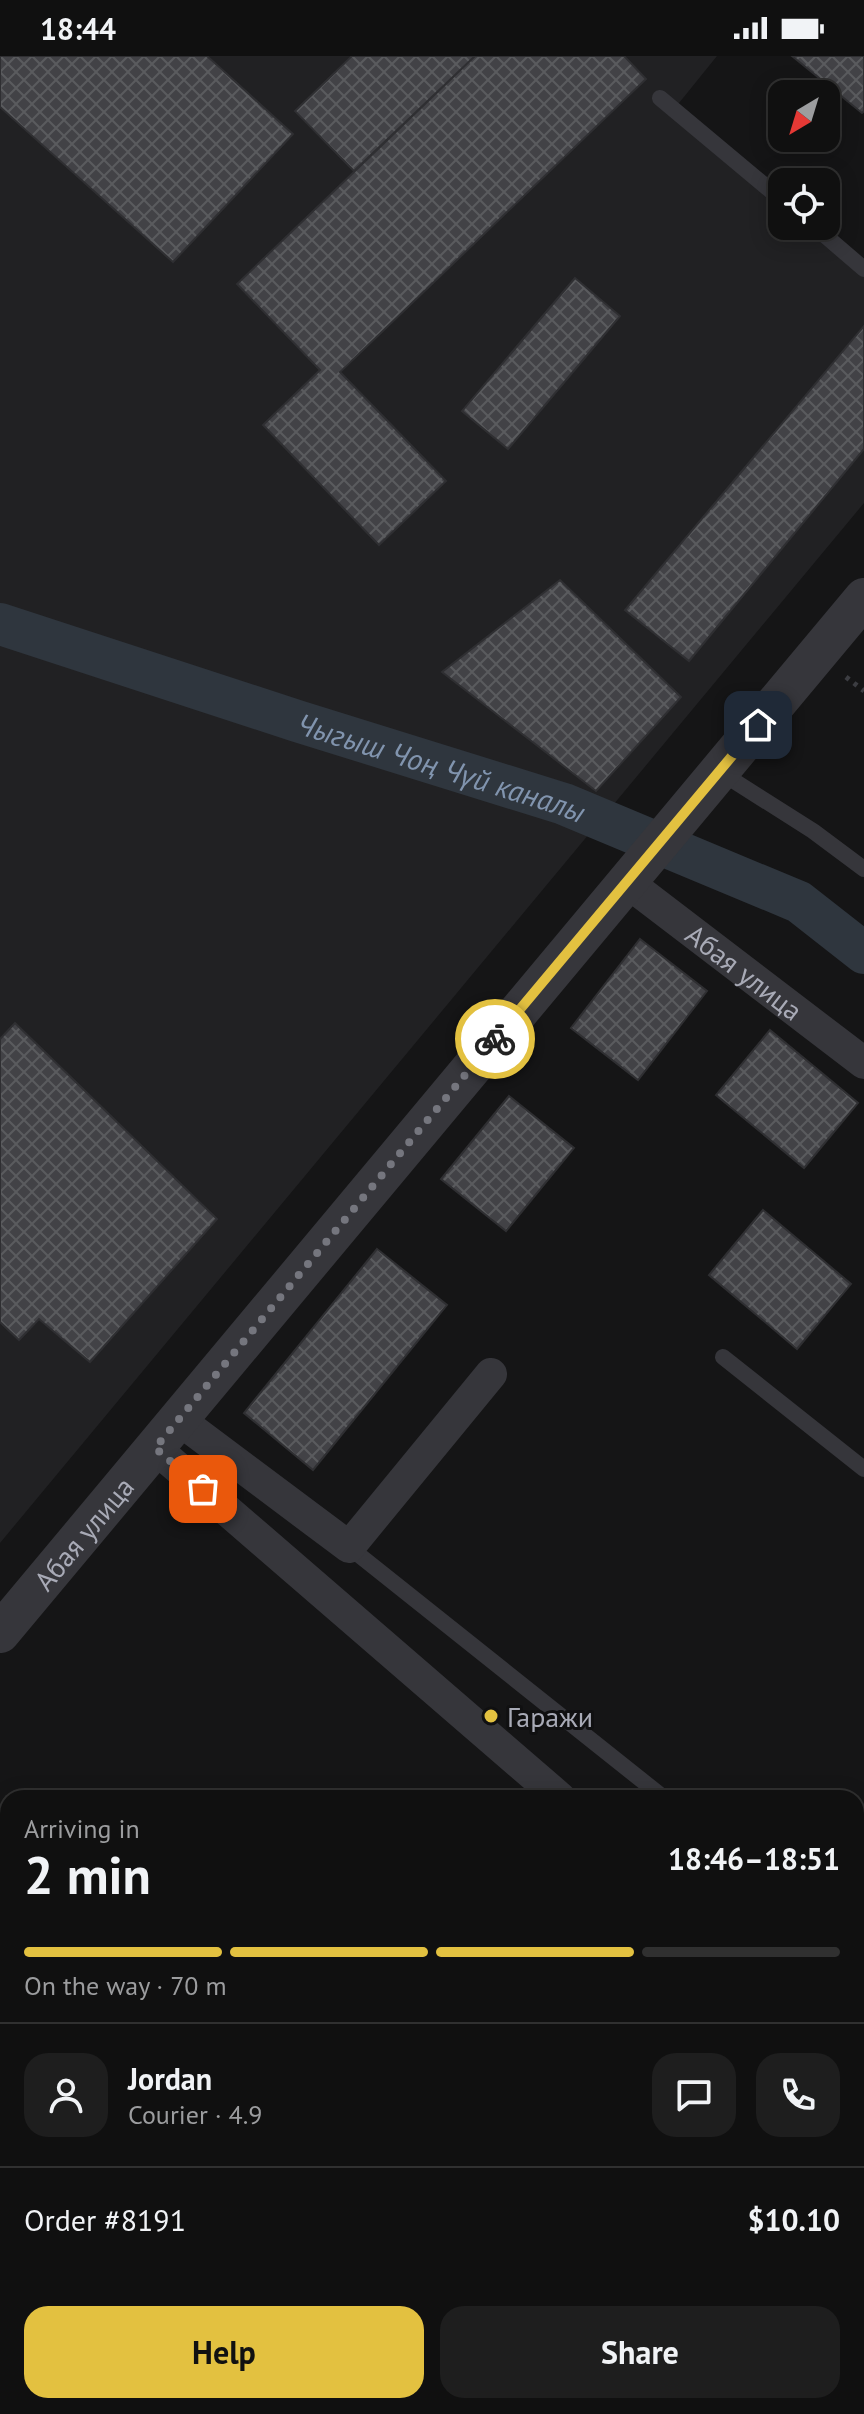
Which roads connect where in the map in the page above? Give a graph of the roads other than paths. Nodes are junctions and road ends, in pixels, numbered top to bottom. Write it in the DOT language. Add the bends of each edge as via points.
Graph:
graph roads {
  1 [pos="660,98"];
  2 [pos="768,188"];
  3 [pos="830,240"];
  4 [pos="864,269"];
  5 [pos="864,598"];
  6 [pos="719,772"];
  7 [pos="638,869"];
  8 [pos="864,869"];
  9 [pos="864,1063"];
  10 [pos="723,1357"];
  11 [pos="491,1374"];
  12 [pos="167,1434"];
  13 [pos="864,1469"];
  14 [pos="349,1547"];
  15 [pos="0,1633"];
  16 [pos="551,1790"];
  17 [pos="654,1790"];
  1 -- 2 [label="lane"];
  3 -- 4 [label="lane"];
  5 -- 6 [label="street, Абая улица"];
  6 -- 7 [label="street, Абая улица"];
  6 -- 8 [label="lane"];
  7 -- 9 [label="street, Абая улица"];
  7 -- 12 [label="street, Абая улица"];
  10 -- 13 [label="lane"];
  11 -- 14 [label="street"];
  12 -- 14 [label="street"];
  12 -- 15 [label="street, Абая улица"];
  12 -- 16 [label="street"];
  14 -- 17 [label="lane"];
}
